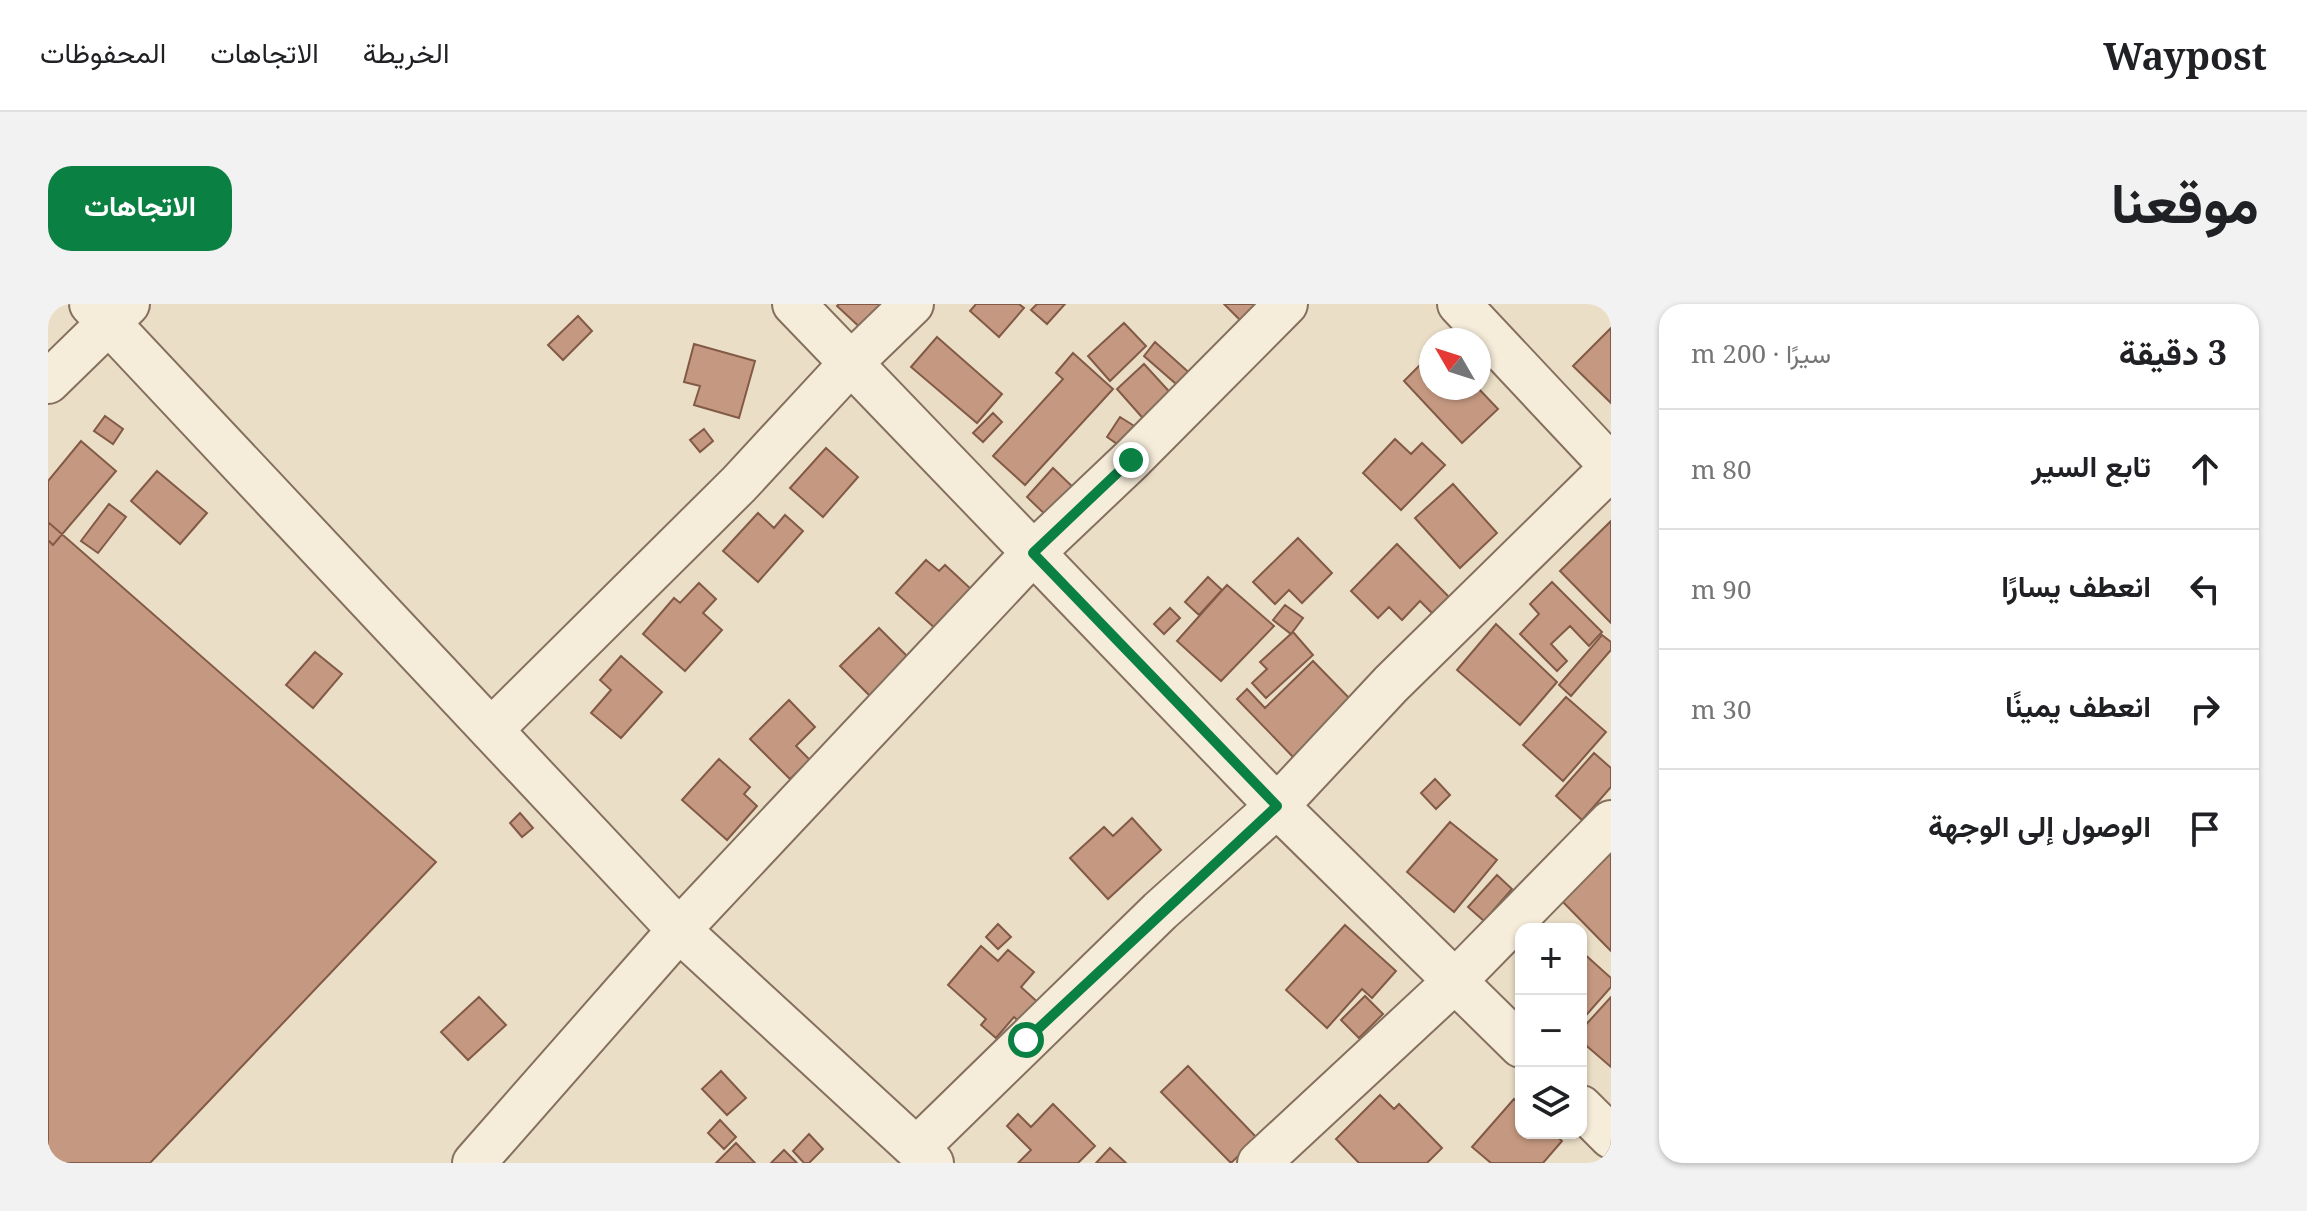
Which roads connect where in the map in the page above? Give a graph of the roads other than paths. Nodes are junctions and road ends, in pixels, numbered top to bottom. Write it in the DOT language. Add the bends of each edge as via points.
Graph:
graph roads {
  1 [pos="794,304"];
  2 [pos="912,304"];
  3 [pos="1286,304"];
  4 [pos="1459,304"];
  5 [pos="109,310"];
  6 [pos="850,364"];
  7 [pos="48,382"];
  8 [pos="1611,467"];
  9 [pos="1033,553"];
  10 [pos="491,730"];
  11 [pos="1277,806"];
  12 [pos="1611,822"];
  13 [pos="679,930"];
  14 [pos="1455,981"];
  15 [pos="1515,1040"];
  16 [pos="1587,1113"];
  17 [pos="1611,1137"];
  18 [pos="925,1155"];
  19 [pos="474,1163"];
  20 [pos="1259,1163"];
  1 -- 6 [label="street"];
  2 -- 6 [label="street"];
  3 -- 9 [label="street"];
  4 -- 8 [label="street"];
  5 -- 7 [label="street"];
  5 -- 10 [label="street"];
  6 -- 9 [label="street"];
  6 -- 10 [label="street" via="739,484"];
  8 -- 11 [label="street" via="1391,684"];
  9 -- 11 [label="street"];
  9 -- 13 [label="street"];
  10 -- 13 [label="street"];
  11 -- 14 [label="street"];
  11 -- 18 [label="street" via="1160,911"];
  12 -- 14 [label="street"];
  13 -- 18 [label="street"];
  13 -- 19 [label="street"];
  14 -- 15 [label="street"];
  14 -- 20 [label="street"];
  16 -- 17 [label="street"];
}
